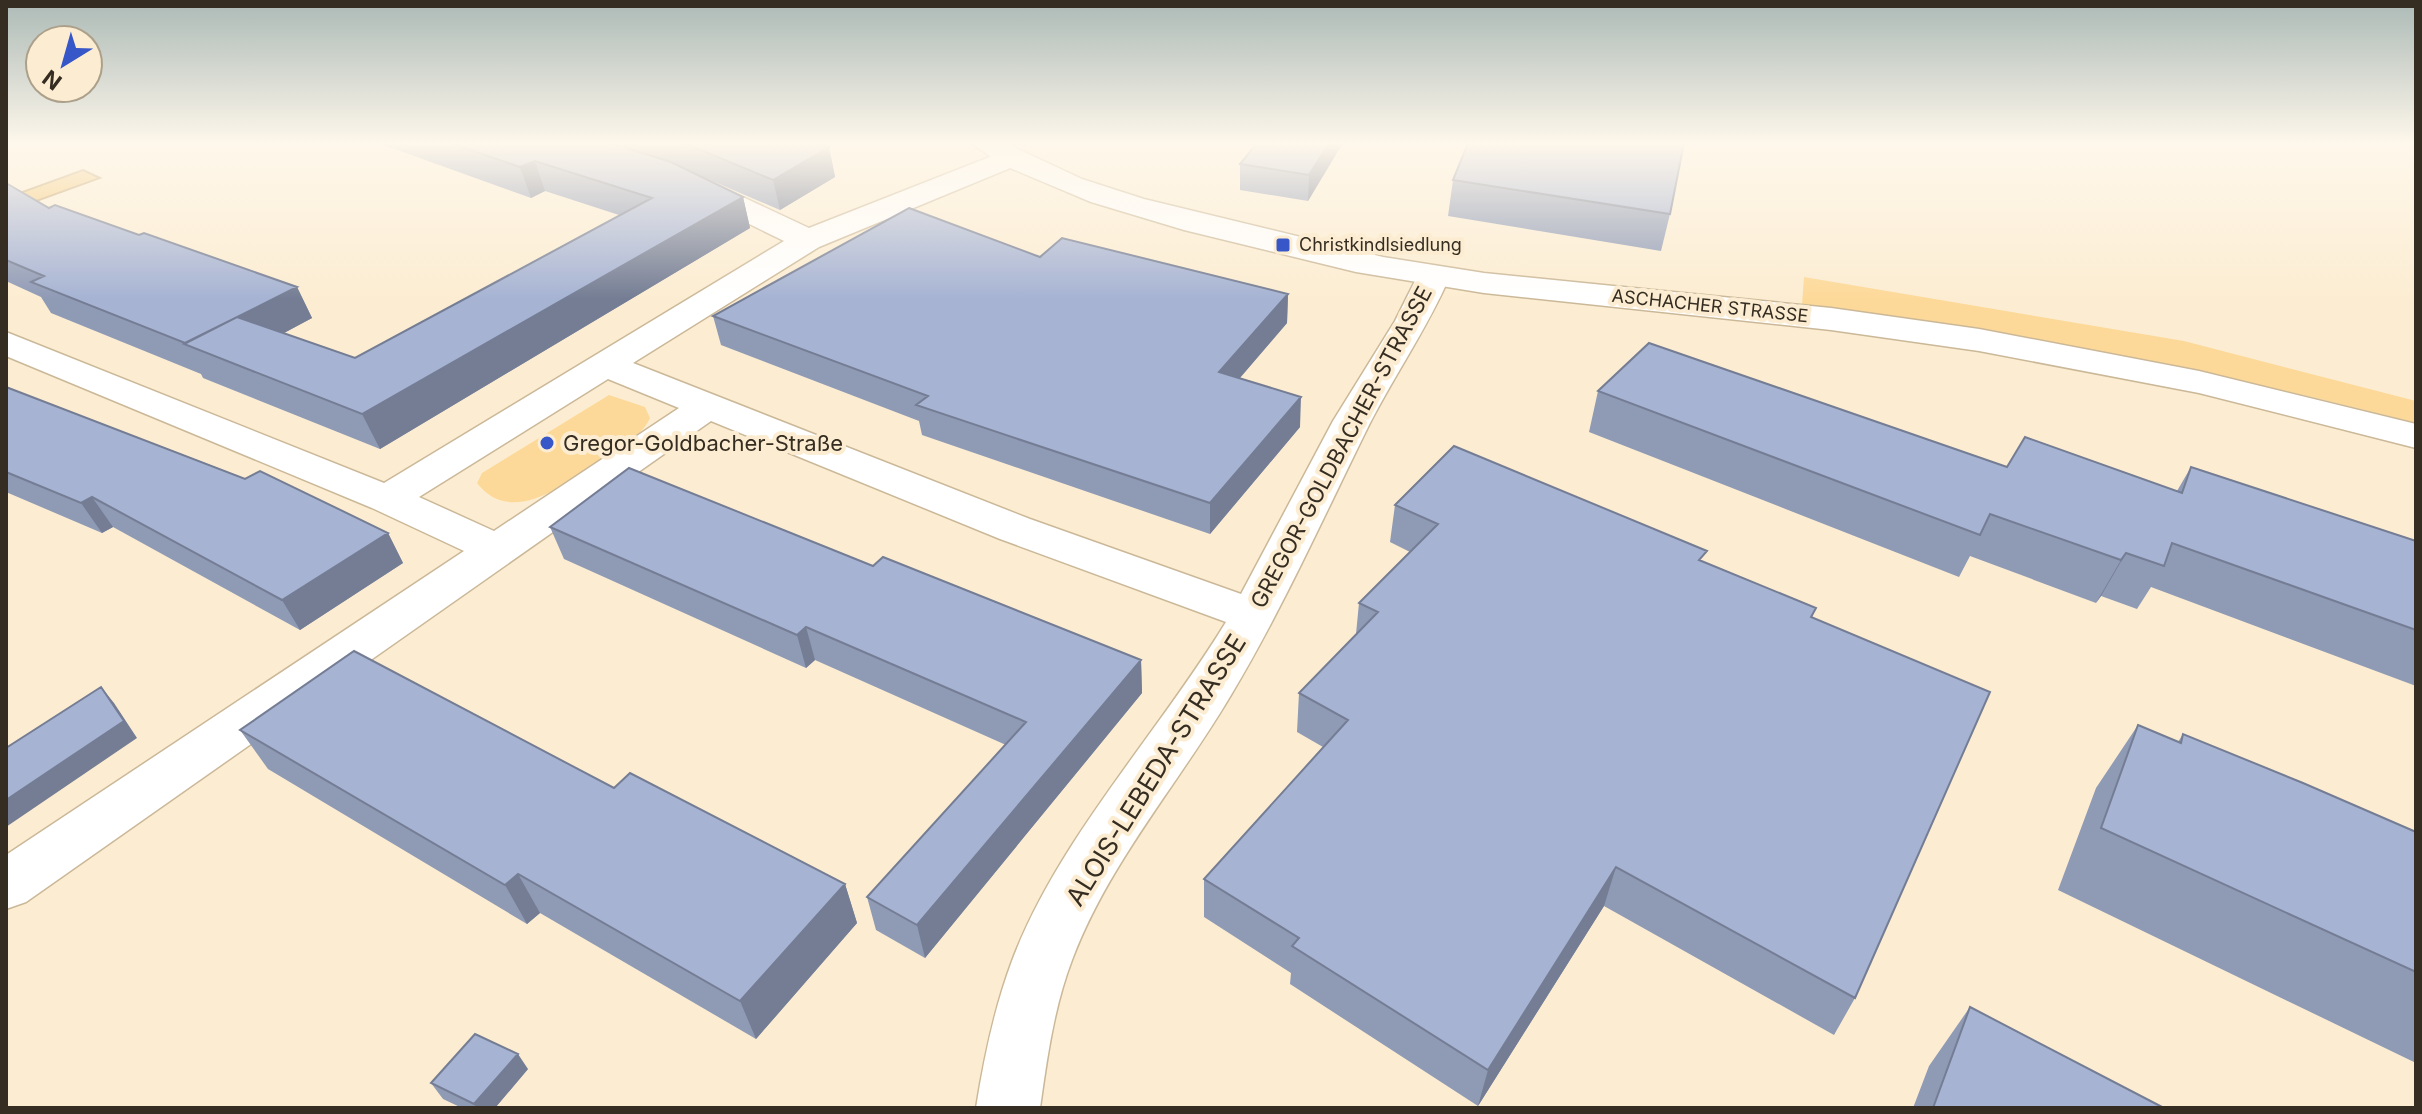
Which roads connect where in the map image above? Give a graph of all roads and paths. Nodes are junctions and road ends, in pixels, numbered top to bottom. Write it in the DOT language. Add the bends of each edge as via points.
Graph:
graph roads {
  1 [pos="712,195"];
  2 [pos="911,195"];
  3 [pos="1112,195"];
  4 [pos="808,240"];
  5 [pos="1433,276"];
  6 [pos="6,343"];
  7 [pos="607,366"];
  8 [pos="708,406"];
  9 [pos="2416,436"];
  10 [pos="387,499"];
  11 [pos="500,551"];
  12 [pos="1253,615"];
  13 [pos="6,885"];
  14 [pos="1008,1108"];
  1 -- 4 [label="street"];
  2 -- 4 [label="street"];
  3 -- 5 [label="street, ASCHACHER STRASSE" via="1165,216"];
  4 -- 7 [label="street"];
  5 -- 9 [label="street, ASCHACHER STRASSE" via="1831,319 2017,346 2229,389"];
  5 -- 12 [label="street, GREGOR-GOLDBACHER-STRASSE"];
  6 -- 10 [label="street"];
  7 -- 8 [label="street, GREGOR-GOLDBACHER-STRASSE"];
  7 -- 10 [label="street"];
  8 -- 11 [label="street"];
  8 -- 12 [label="street, GREGOR-GOLDBACHER-STRASSE" via="1015,529"];
  10 -- 11 [label="street"];
  11 -- 13 [label="street"];
  12 -- 14 [label="street, ALOIS-LEBEDA-STRASSE" via="1213,684 1084,875 1042,960 1017,1046"];
}
